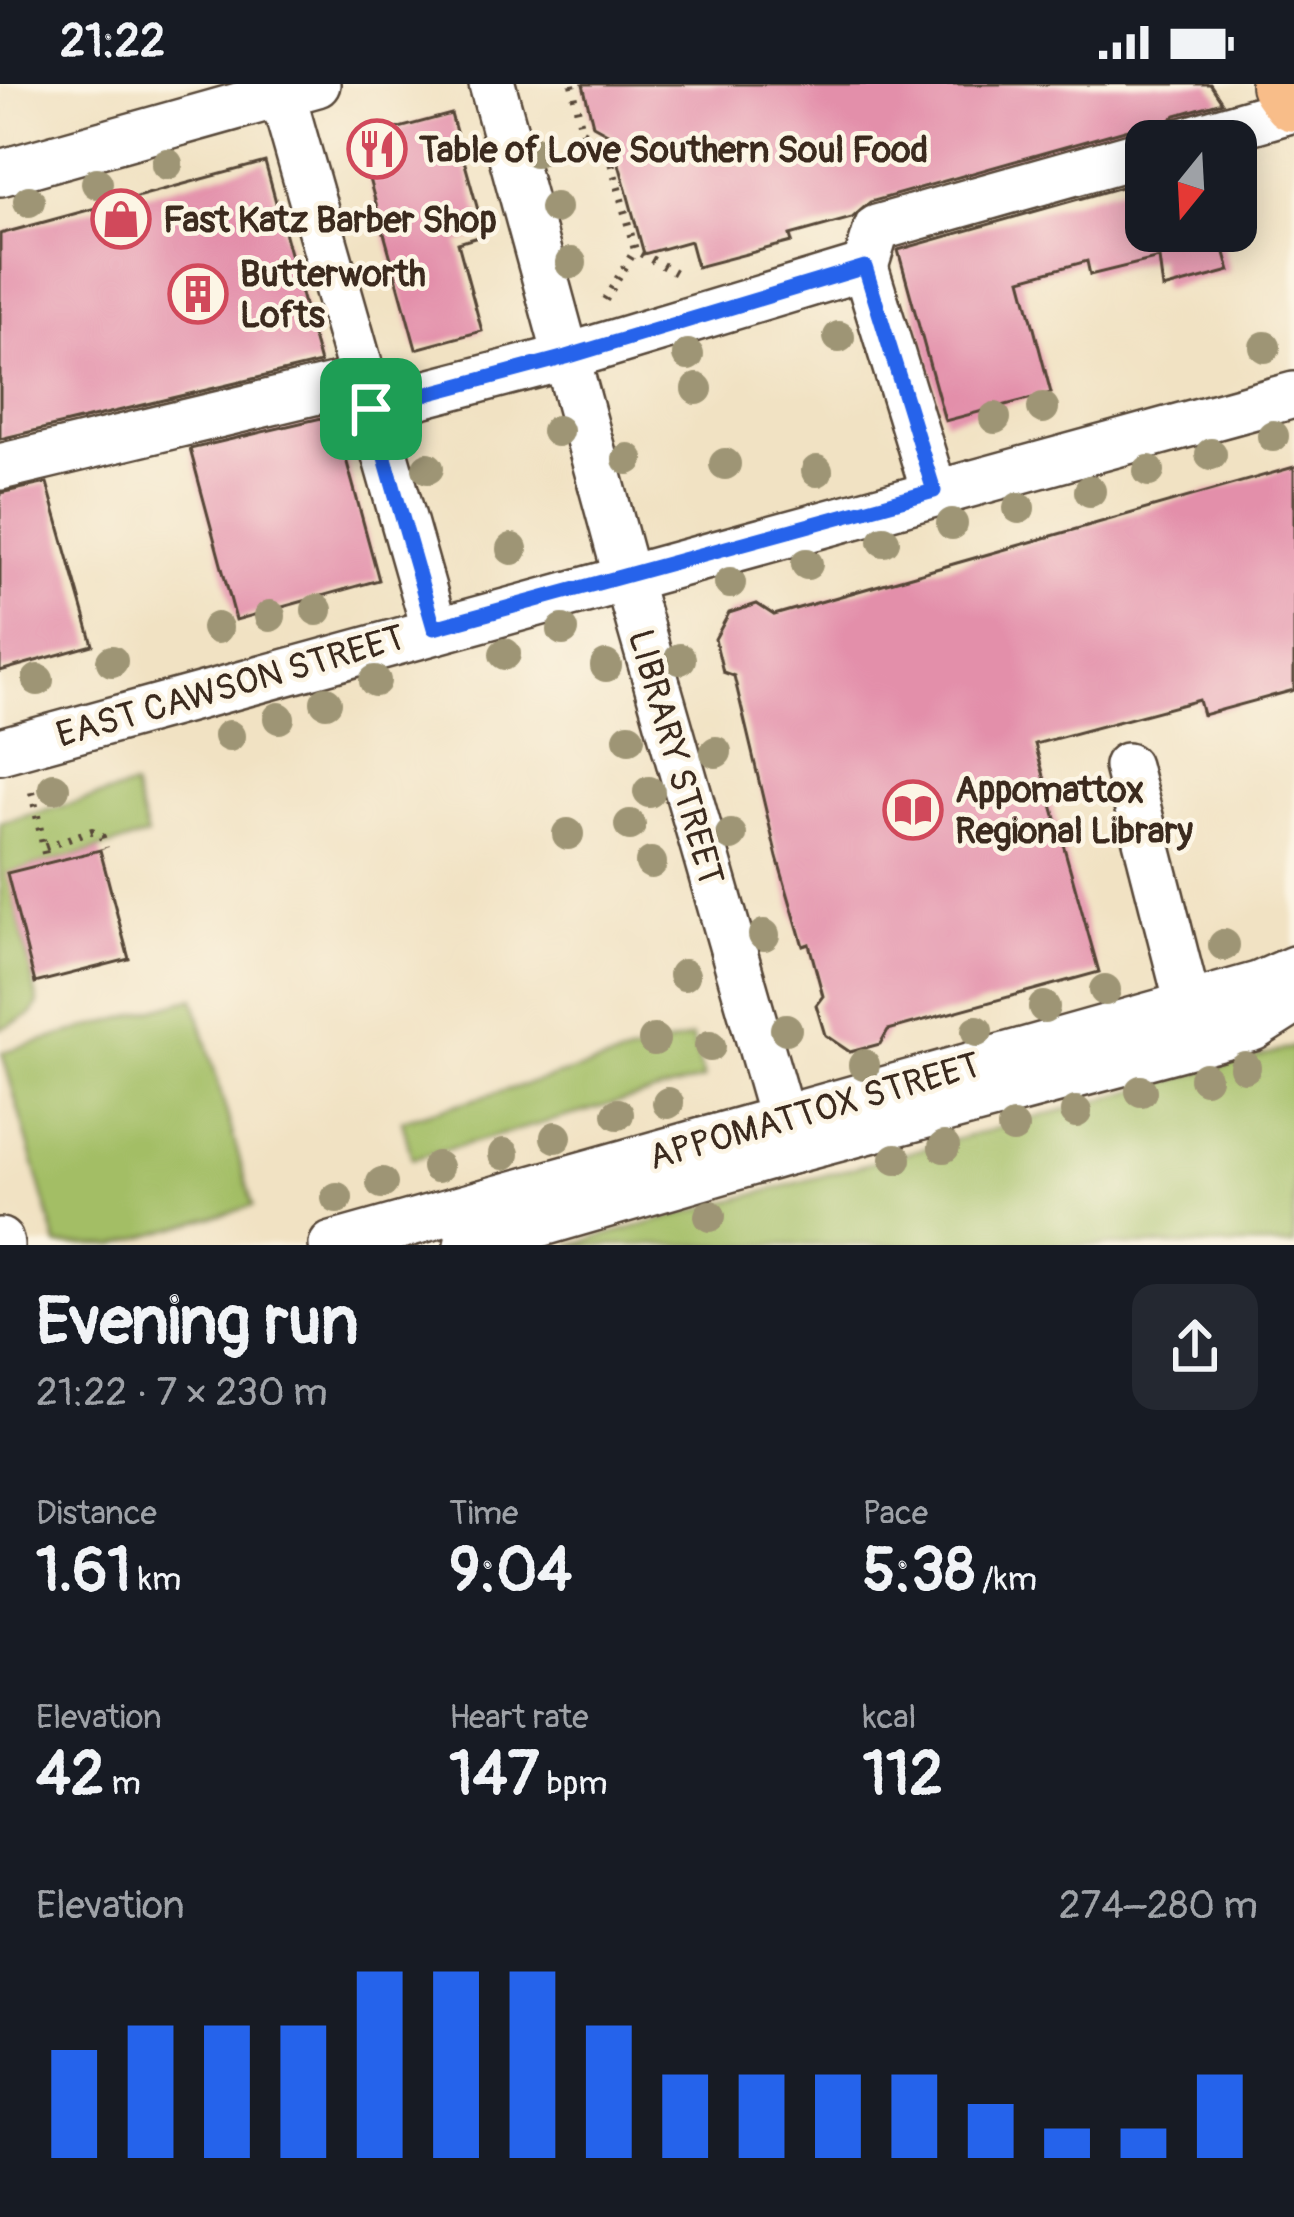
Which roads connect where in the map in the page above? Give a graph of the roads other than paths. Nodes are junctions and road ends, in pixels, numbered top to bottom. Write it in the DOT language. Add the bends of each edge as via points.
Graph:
graph roads {
  1 [pos="492,84"];
  2 [pos="1285,84"];
  3 [pos="299,89"];
  4 [pos="1294,98"];
  5 [pos="1294,110"];
  6 [pos="1257,120"];
  7 [pos="1125,158"];
  8 [pos="0,173"];
  9 [pos="865,267"];
  10 [pos="566,357"];
  11 [pos="367,394"];
  12 [pos="1294,395"];
  13 [pos="0,467"];
  14 [pos="934,491"];
  15 [pos="626,576"];
  16 [pos="434,628"];
  17 [pos="0,751"];
  18 [pos="1127,766"];
  19 [pos="1294,969"];
  20 [pos="1294,1002"];
  21 [pos="1188,1004"];
  22 [pos="786,1135"];
  23 [pos="332,1245"];
  24 [pos="467,1245"];
  1 -- 10 [label="street, LIBRARY STREET"];
  2 -- 4 [label="highway"];
  3 -- 8 [label="street"];
  3 -- 11 [label="street"];
  5 -- 6 [label="street"];
  7 -- 9 [label="street" via="877,228"];
  9 -- 10 [label="street"];
  9 -- 14 [label="street"];
  10 -- 11 [label="street"];
  10 -- 15 [label="street, LIBRARY STREET"];
  11 -- 13 [label="street"];
  11 -- 16 [label="street"];
  12 -- 14 [label="street, EAST CAWSON STREET"];
  14 -- 15 [label="street, EAST CAWSON STREET"];
  15 -- 16 [label="street, EAST CAWSON STREET"];
  15 -- 22 [label="street, LIBRARY STREET"];
  16 -- 17 [label="street, EAST CAWSON STREET"];
  18 -- 21 [label="street"];
  19 -- 21 [label="street, APPOMATTOX STREET"];
  20 -- 22 [label="street, APPOMATTOX STREET" via="1252,1028"];
  21 -- 22 [label="street, APPOMATTOX STREET"];
  22 -- 23 [label="street, APPOMATTOX STREET"];
  22 -- 24 [label="street, APPOMATTOX STREET"];
}
